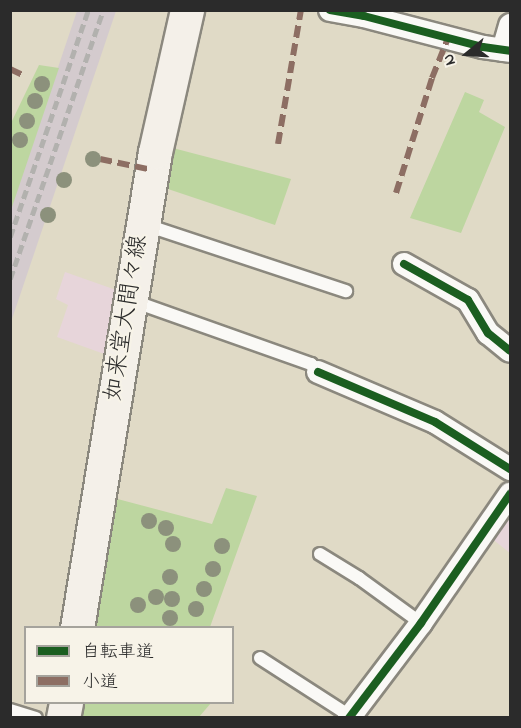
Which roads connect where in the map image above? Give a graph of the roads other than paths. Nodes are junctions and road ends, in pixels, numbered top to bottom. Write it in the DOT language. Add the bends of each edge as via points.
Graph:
graph roads {
  1 [pos="187,10"];
  2 [pos="330,10"];
  3 [pos="364,14"];
  4 [pos="510,25"];
  5 [pos="507,50"];
  6 [pos="142,224"];
  7 [pos="404,264"];
  8 [pos="346,291"];
  9 [pos="129,300"];
  10 [pos="510,351"];
  11 [pos="318,372"];
  12 [pos="510,469"];
  13 [pos="510,494"];
  14 [pos="320,554"];
  15 [pos="421,623"];
  16 [pos="77,626"];
  17 [pos="260,658"];
  18 [pos="10,710"];
  19 [pos="36,717"];
  20 [pos="349,717"];
  1 -- 6 [label="main road, 如来堂大間々線"];
  2 -- 3 [label="street"];
  3 -- 5 [label="street" via="474,45"];
  4 -- 5 [label="street"];
  6 -- 8 [label="lane"];
  6 -- 9 [label="main road, 如来堂大間々線"];
  7 -- 10 [label="street" via="468,300 488,333"];
  9 -- 11 [label="lane" via="311,364"];
  9 -- 16 [label="main road, 如来堂大間々線"];
  11 -- 12 [label="street" via="435,423"];
  13 -- 15 [label="street"];
  14 -- 15 [label="lane"];
  15 -- 20 [label="street"];
  17 -- 20 [label="lane"];
  18 -- 19 [label="lane"];
}
